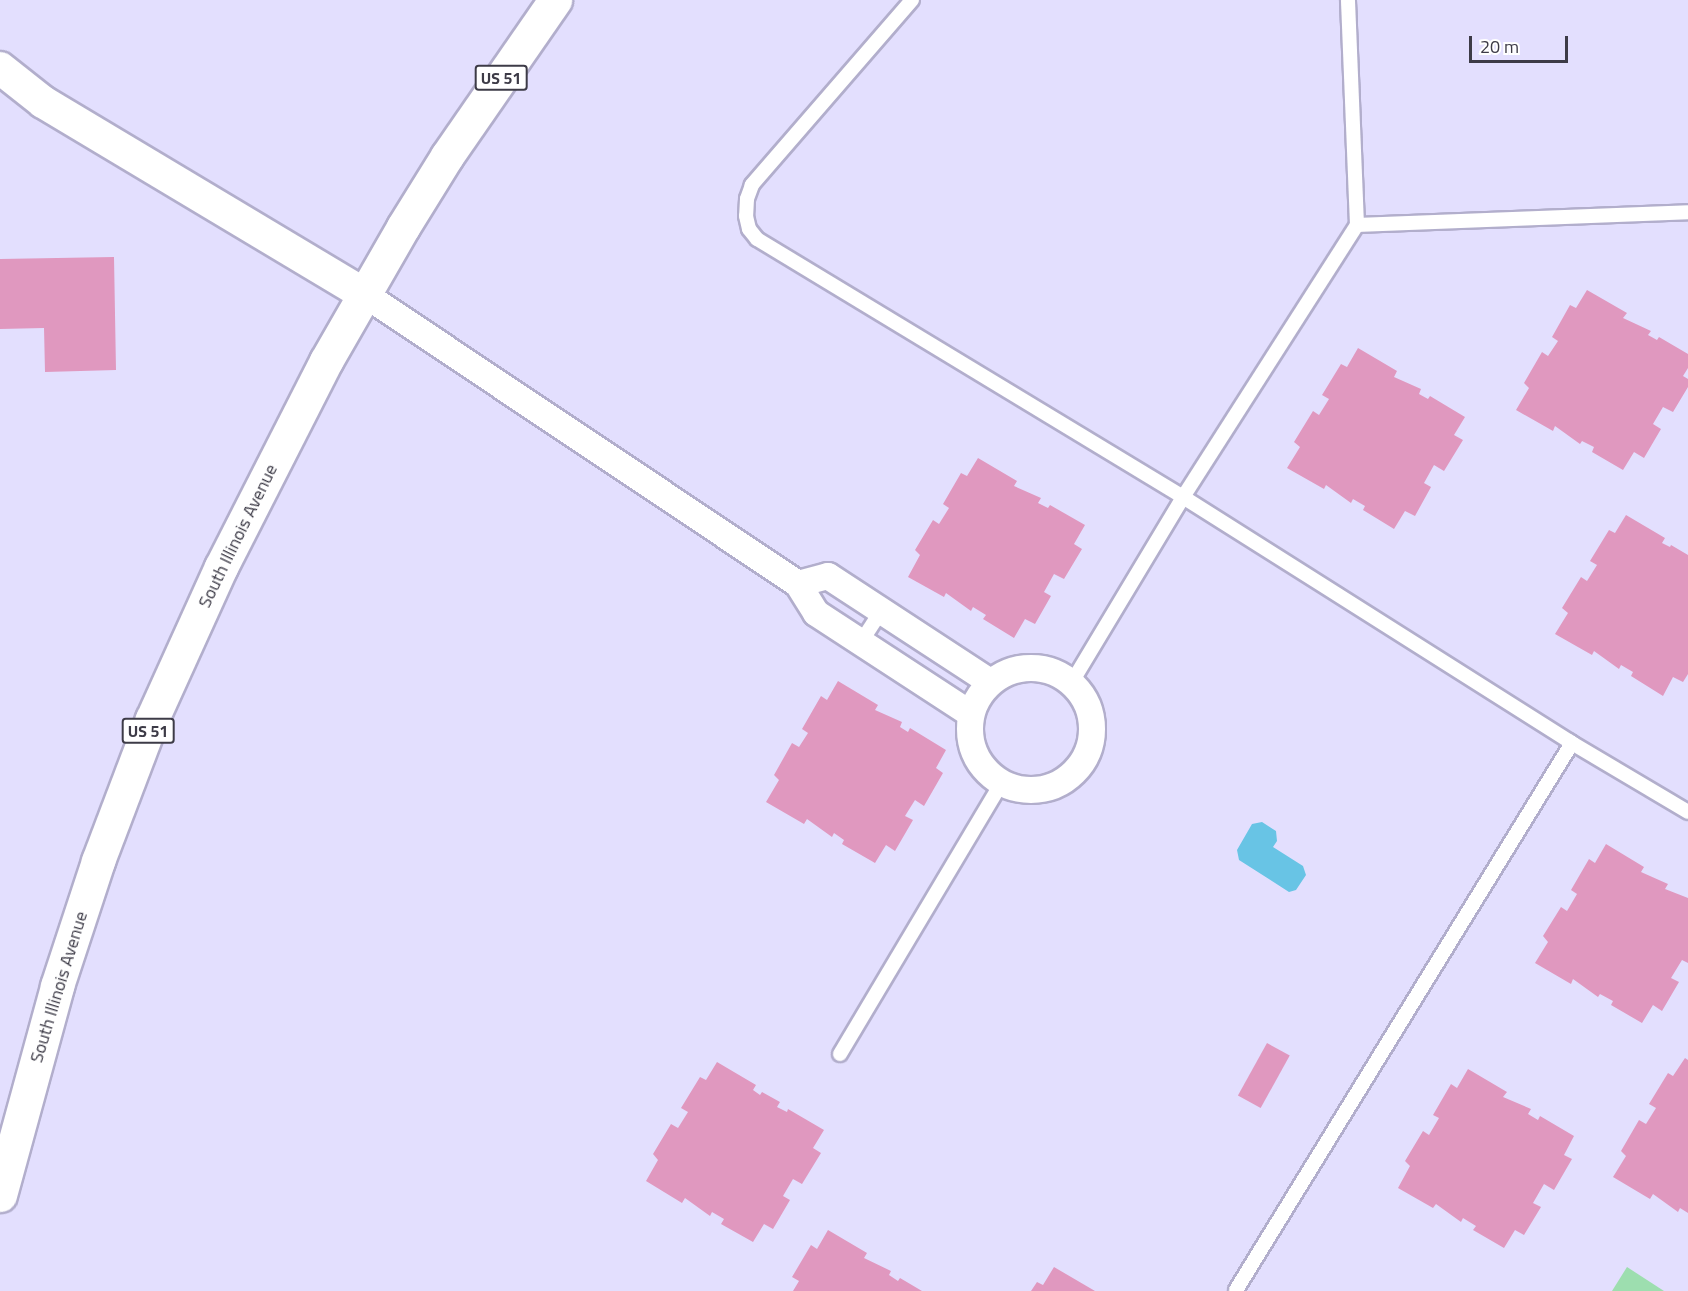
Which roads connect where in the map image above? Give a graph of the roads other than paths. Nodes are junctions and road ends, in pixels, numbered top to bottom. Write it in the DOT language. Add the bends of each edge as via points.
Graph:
graph roads {
  1 [pos="555,0"];
  2 [pos="912,0"];
  3 [pos="1348,0"];
  4 [pos="0,68"];
  5 [pos="1688,212"];
  6 [pos="1357,225"];
  7 [pos="364,294"];
  8 [pos="1183,497"];
  9 [pos="798,584"];
  10 [pos="881,610"];
  11 [pos="861,642"];
  12 [pos="990,682"];
  13 [pos="1072,682"];
  14 [pos="971,714"];
  15 [pos="1572,742"];
  16 [pos="1002,782"];
  17 [pos="1688,812"];
  18 [pos="840,1054"];
  19 [pos="0,1195"];
  20 [pos="1236,1290"];
  1 -- 7 [label="highway, US 51" via="447,156"];
  2 -- 8 [label="lane" via="752,185 747,199 749,229 757,239"];
  3 -- 6 [label="lane"];
  4 -- 7 [label="street" via="44,102"];
  5 -- 6 [label="lane"];
  6 -- 8 [label="lane"];
  7 -- 9 [label="street"];
  7 -- 19 [label="highway, South Illinois Avenue / US 51" via="221,567 152,719 98,861 61,974"];
  8 -- 13 [label="lane"];
  8 -- 15 [label="lane"];
  9 -- 10 [label="street" via="828,576"];
  9 -- 11 [label="street" via="816,613"];
  10 -- 11 [label="lane"];
  10 -- 12 [label="street"];
  11 -- 14 [label="street"];
  12 -- 13 [label="street" via="1009,671 1030,667 1052,671"];
  12 -- 14 [label="street"];
  13 -- 16 [label="street" via="1086,698 1093,719 1092,740 1085,760 1071,776 1053,787 1031,791"];
  14 -- 16 [label="street" via="969,735 975,756 988,774"];
  15 -- 17 [label="lane"];
  15 -- 20 [label="lane"];
  16 -- 18 [label="lane"];
}
